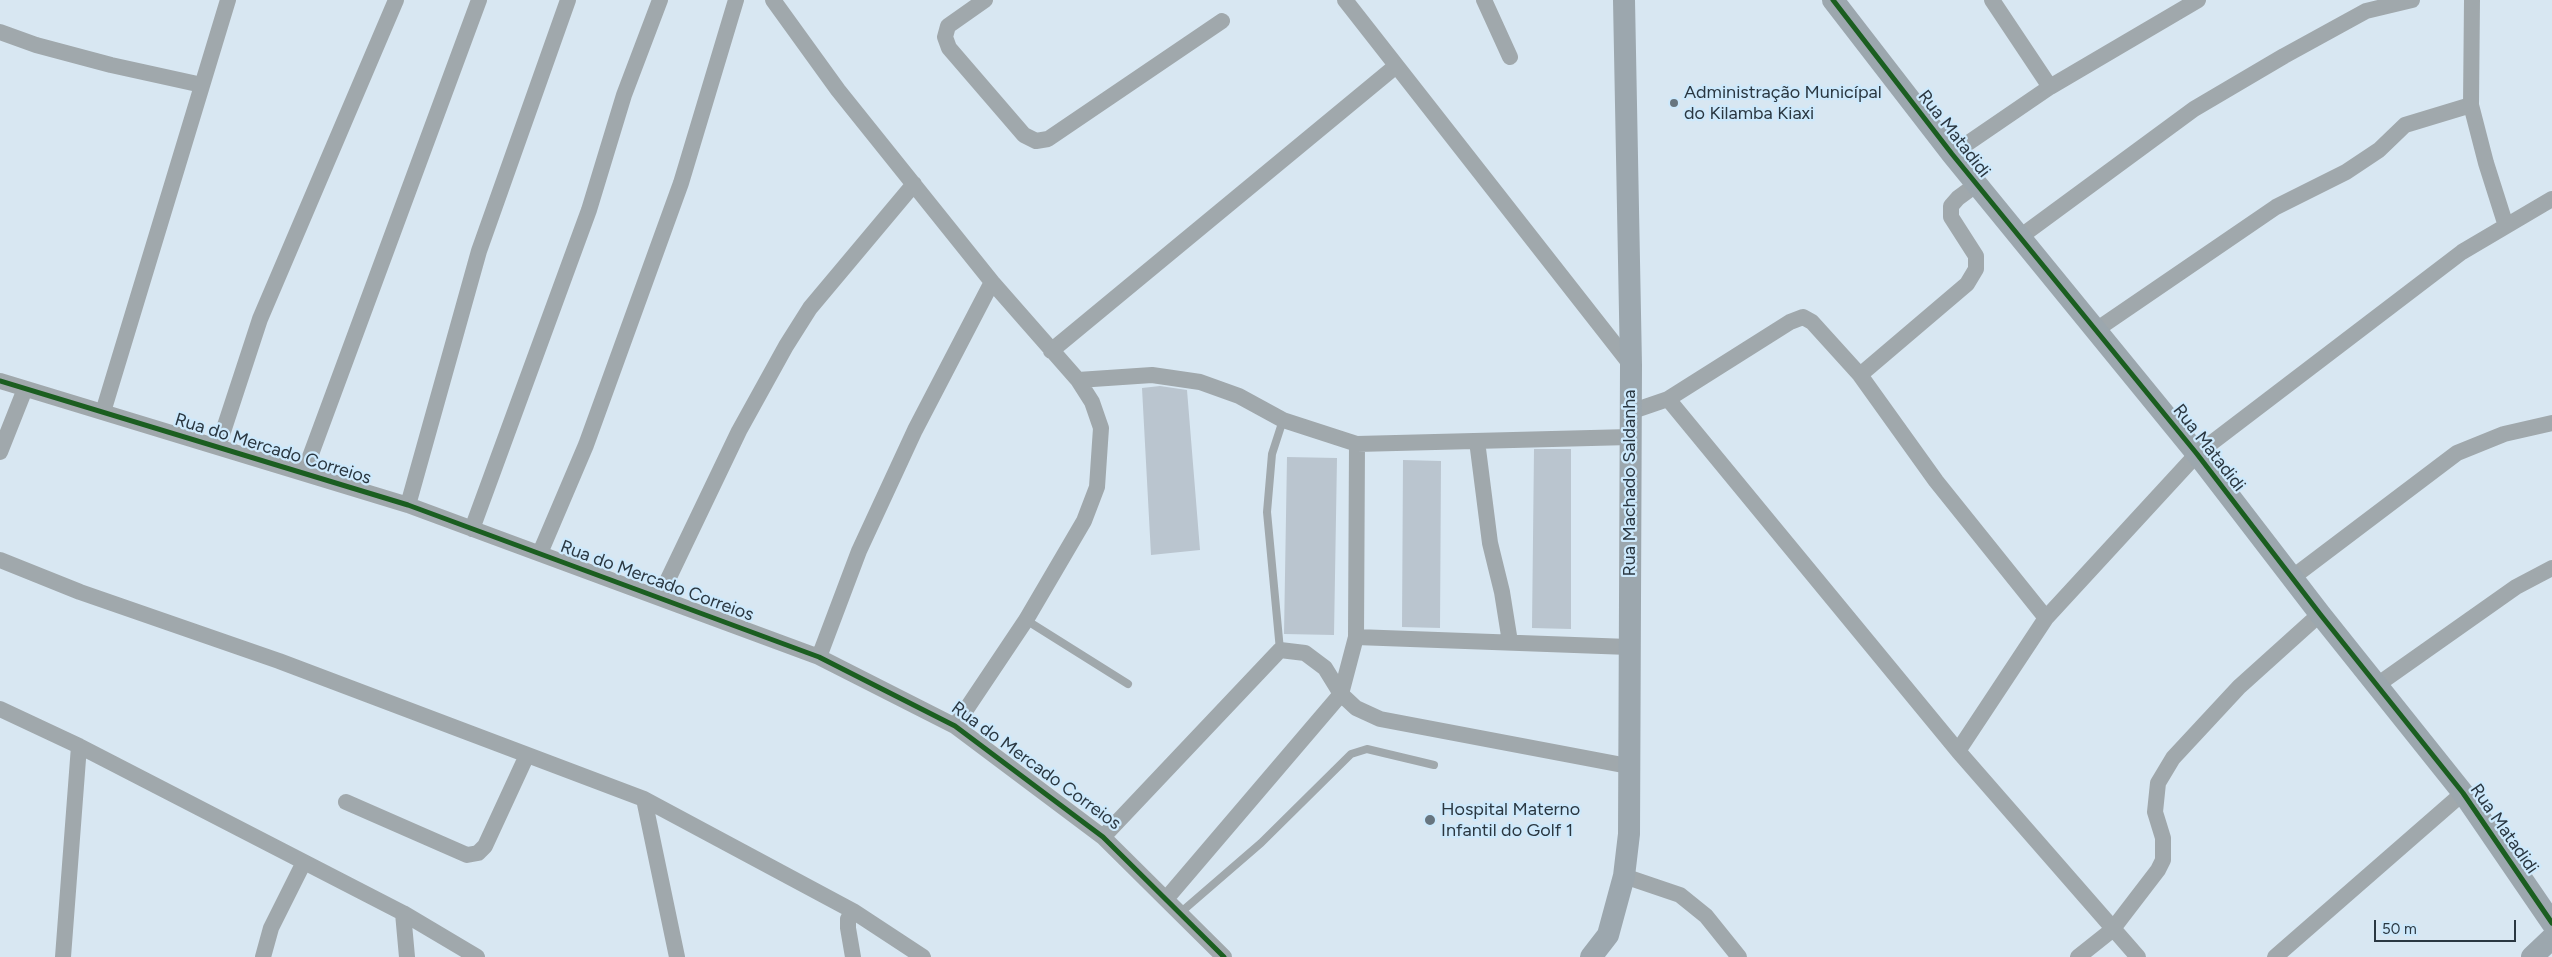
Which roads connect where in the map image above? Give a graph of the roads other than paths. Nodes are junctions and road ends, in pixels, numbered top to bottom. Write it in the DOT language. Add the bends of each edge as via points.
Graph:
graph roads {
  1 [pos="228,0"];
  2 [pos="396,0"];
  3 [pos="479,0"];
  4 [pos="568,0"];
  5 [pos="660,0"];
  6 [pos="736,0"];
  7 [pos="773,0"];
  8 [pos="985,0"];
  9 [pos="1345,0"];
  10 [pos="1484,0"];
  11 [pos="1624,0"];
  12 [pos="1834,0"];
  13 [pos="1992,0"];
  14 [pos="2198,0"];
  15 [pos="2412,0"];
  16 [pos="2472,0"];
  17 [pos="1222,21"];
  18 [pos="0,32"];
  19 [pos="1510,57"];
  20 [pos="1396,66"];
  21 [pos="202,86"];
  22 [pos="2050,87"];
  23 [pos="2471,105"];
  24 [pos="1952,154"];
  25 [pos="914,184"];
  26 [pos="1977,184"];
  27 [pos="2552,199"];
  28 [pos="2506,226"];
  29 [pos="2020,236"];
  30 [pos="992,282"];
  31 [pos="2096,330"];
  32 [pos="1051,352"];
  33 [pos="1631,365"];
  34 [pos="1860,374"];
  35 [pos="1078,380"];
  36 [pos="0,381"];
  37 [pos="25,389"];
  38 [pos="1668,399"];
  39 [pos="103,412"];
  40 [pos="1630,412"];
  41 [pos="1283,420"];
  42 [pos="2552,423"];
  43 [pos="1630,438"];
  44 [pos="1477,441"];
  45 [pos="1357,444"];
  46 [pos="218,447"];
  47 [pos="0,452"];
  48 [pos="2197,454"];
  49 [pos="304,474"];
  50 [pos="408,505"];
  51 [pos="472,529"];
  52 [pos="540,553"];
  53 [pos="0,560"];
  54 [pos="2552,568"];
  55 [pos="2293,577"];
  56 [pos="660,596"];
  57 [pos="2320,614"];
  58 [pos="2046,618"];
  59 [pos="1026,620"];
  60 [pos="1356,637"];
  61 [pos="1510,642"];
  62 [pos="1629,646"];
  63 [pos="1280,650"];
  64 [pos="819,657"];
  65 [pos="1128,684"];
  66 [pos="2377,685"];
  67 [pos="1341,694"];
  68 [pos="0,709"];
  69 [pos="955,726"];
  70 [pos="78,746"];
  71 [pos="1958,751"];
  72 [pos="527,755"];
  73 [pos="1434,765"];
  74 [pos="1628,766"];
  75 [pos="2463,793"];
  76 [pos="644,799"];
  77 [pos="346,802"];
  78 [pos="1103,837"];
  79 [pos="303,864"];
  80 [pos="1624,876"];
  81 [pos="1166,899"];
  82 [pos="853,911"];
  83 [pos="403,913"];
  84 [pos="1180,913"];
  85 [pos="2552,922"];
  86 [pos="2112,930"];
  87 [pos="2552,938"];
  88 [pos="63,957"];
  89 [pos="263,957"];
  90 [pos="407,957"];
  91 [pos="477,957"];
  92 [pos="677,957"];
  93 [pos="853,957"];
  94 [pos="923,957"];
  95 [pos="1224,957"];
  96 [pos="1591,957"];
  97 [pos="1739,957"];
  98 [pos="2078,957"];
  99 [pos="2138,957"];
  100 [pos="2275,957"];
  101 [pos="2532,957"];
  1 -- 21 [label="street"];
  2 -- 46 [label="street" via="260,319"];
  3 -- 49 [label="street"];
  4 -- 50 [label="street" via="479,251"];
  5 -- 51 [label="street" via="621,104 589,210"];
  6 -- 52 [label="street" via="681,183 586,445"];
  7 -- 25 [label="street" via="838,90"];
  8 -- 17 [label="street" via="948,26 945,37 949,48 1024,134 1036,141 1048,139"];
  9 -- 20 [label="street"];
  10 -- 19 [label="street"];
  11 -- 33 [label="street, Rua Machado Saldanha"];
  12 -- 24 [label="street, Rua Matadidi"];
  13 -- 22 [label="street"];
  14 -- 22 [label="street"];
  15 -- 29 [label="street" via="2366,11 2251,75 2194,110"];
  16 -- 23 [label="street"];
  18 -- 21 [label="street" via="110,65"];
  20 -- 32 [label="street"];
  20 -- 33 [label="street"];
  21 -- 39 [label="street"];
  22 -- 24 [label="street"];
  23 -- 28 [label="street"];
  23 -- 31 [label="street" via="2405,125 2379,150 2346,172 2276,207"];
  24 -- 26 [label="street, Rua Matadidi"];
  25 -- 30 [label="street"];
  25 -- 56 [label="street" via="810,308 786,346 739,431"];
  26 -- 29 [label="street, Rua Matadidi"];
  26 -- 34 [label="street" via="1951,206 1951,216 1976,256 1976,270 1967,284"];
  27 -- 28 [label="street"];
  28 -- 48 [label="street" via="2462,252"];
  29 -- 31 [label="street, Rua Matadidi"];
  30 -- 32 [label="street"];
  30 -- 64 [label="street" via="916,430 859,551"];
  31 -- 48 [label="street, Rua Matadidi"];
  32 -- 35 [label="street"];
  33 -- 40 [label="street, Rua Machado Saldanha"];
  34 -- 38 [label="street" via="1830,340 1803,317"];
  34 -- 58 [label="street" via="1936,481"];
  35 -- 41 [label="street" via="1152,375 1200,382 1238,396"];
  35 -- 59 [label="street" via="1092,402 1101,428 1097,487 1084,520"];
  36 -- 37 [label="street, Rua do Mercado Correios"];
  37 -- 39 [label="street, Rua do Mercado Correios"];
  37 -- 47 [label="street"];
  38 -- 40 [label="street"];
  38 -- 71 [label="street"];
  39 -- 46 [label="street, Rua do Mercado Correios"];
  40 -- 43 [label="street, Rua Machado Saldanha"];
  41 -- 45 [label="street"];
  41 -- 63 [label="lane" via="1272,454 1267,512"];
  42 -- 55 [label="street" via="2504,434 2457,453"];
  43 -- 44 [label="street"];
  43 -- 62 [label="street, Rua Machado Saldanha"];
  44 -- 45 [label="street"];
  44 -- 61 [label="street" via="1490,542"];
  45 -- 60 [label="street"];
  46 -- 49 [label="street, Rua do Mercado Correios"];
  48 -- 55 [label="street, Rua Matadidi"];
  48 -- 58 [label="street"];
  49 -- 50 [label="street, Rua do Mercado Correios"];
  50 -- 51 [label="street, Rua do Mercado Correios"];
  51 -- 52 [label="street, Rua do Mercado Correios"];
  52 -- 56 [label="street, Rua do Mercado Correios"];
  53 -- 72 [label="street"];
  54 -- 66 [label="street" via="2516,587"];
  55 -- 57 [label="street, Rua Matadidi"];
  56 -- 64 [label="street, Rua do Mercado Correios"];
  57 -- 66 [label="street, Rua Matadidi"];
  57 -- 86 [label="street" via="2239,687 2173,758 2158,783 2155,812 2163,838 2163,860"];
  58 -- 71 [label="street"];
  59 -- 65 [label="lane"];
  59 -- 69 [label="street"];
  60 -- 61 [label="street"];
  60 -- 67 [label="street"];
  61 -- 62 [label="street"];
  62 -- 74 [label="street, Rua Machado Saldanha"];
  63 -- 67 [label="street" via="1305,653 1325,668"];
  63 -- 78 [label="street"];
  64 -- 69 [label="street, Rua do Mercado Correios"];
  66 -- 75 [label="street, Rua Matadidi"];
  67 -- 74 [label="street" via="1356,708 1380,719"];
  67 -- 81 [label="street"];
  68 -- 70 [label="street"];
  69 -- 78 [label="street, Rua do Mercado Correios"];
  70 -- 79 [label="street"];
  70 -- 88 [label="street"];
  71 -- 86 [label="street"];
  72 -- 76 [label="street"];
  72 -- 77 [label="street" via="485,846 478,853 467,855"];
  73 -- 84 [label="lane" via="1368,749 1351,754 1261,843"];
  74 -- 80 [label="street, Rua Machado Saldanha" via="1629,834"];
  75 -- 85 [label="street, Rua Matadidi"];
  75 -- 100 [label="street"];
  76 -- 82 [label="street"];
  76 -- 92 [label="street"];
  78 -- 81 [label="street, Rua do Mercado Correios"];
  79 -- 83 [label="street"];
  79 -- 89 [label="street" via="271,928"];
  80 -- 96 [label="street, Rua Machado Saldanha" via="1608,935"];
  80 -- 97 [label="street" via="1680,895 1706,916"];
  81 -- 84 [label="street, Rua do Mercado Correios"];
  82 -- 93 [label="street" via="848,920"];
  82 -- 94 [label="street"];
  83 -- 90 [label="street"];
  83 -- 91 [label="street"];
  84 -- 95 [label="street, Rua do Mercado Correios"];
  86 -- 98 [label="street"];
  86 -- 99 [label="street"];
  87 -- 101 [label="street"];
}
